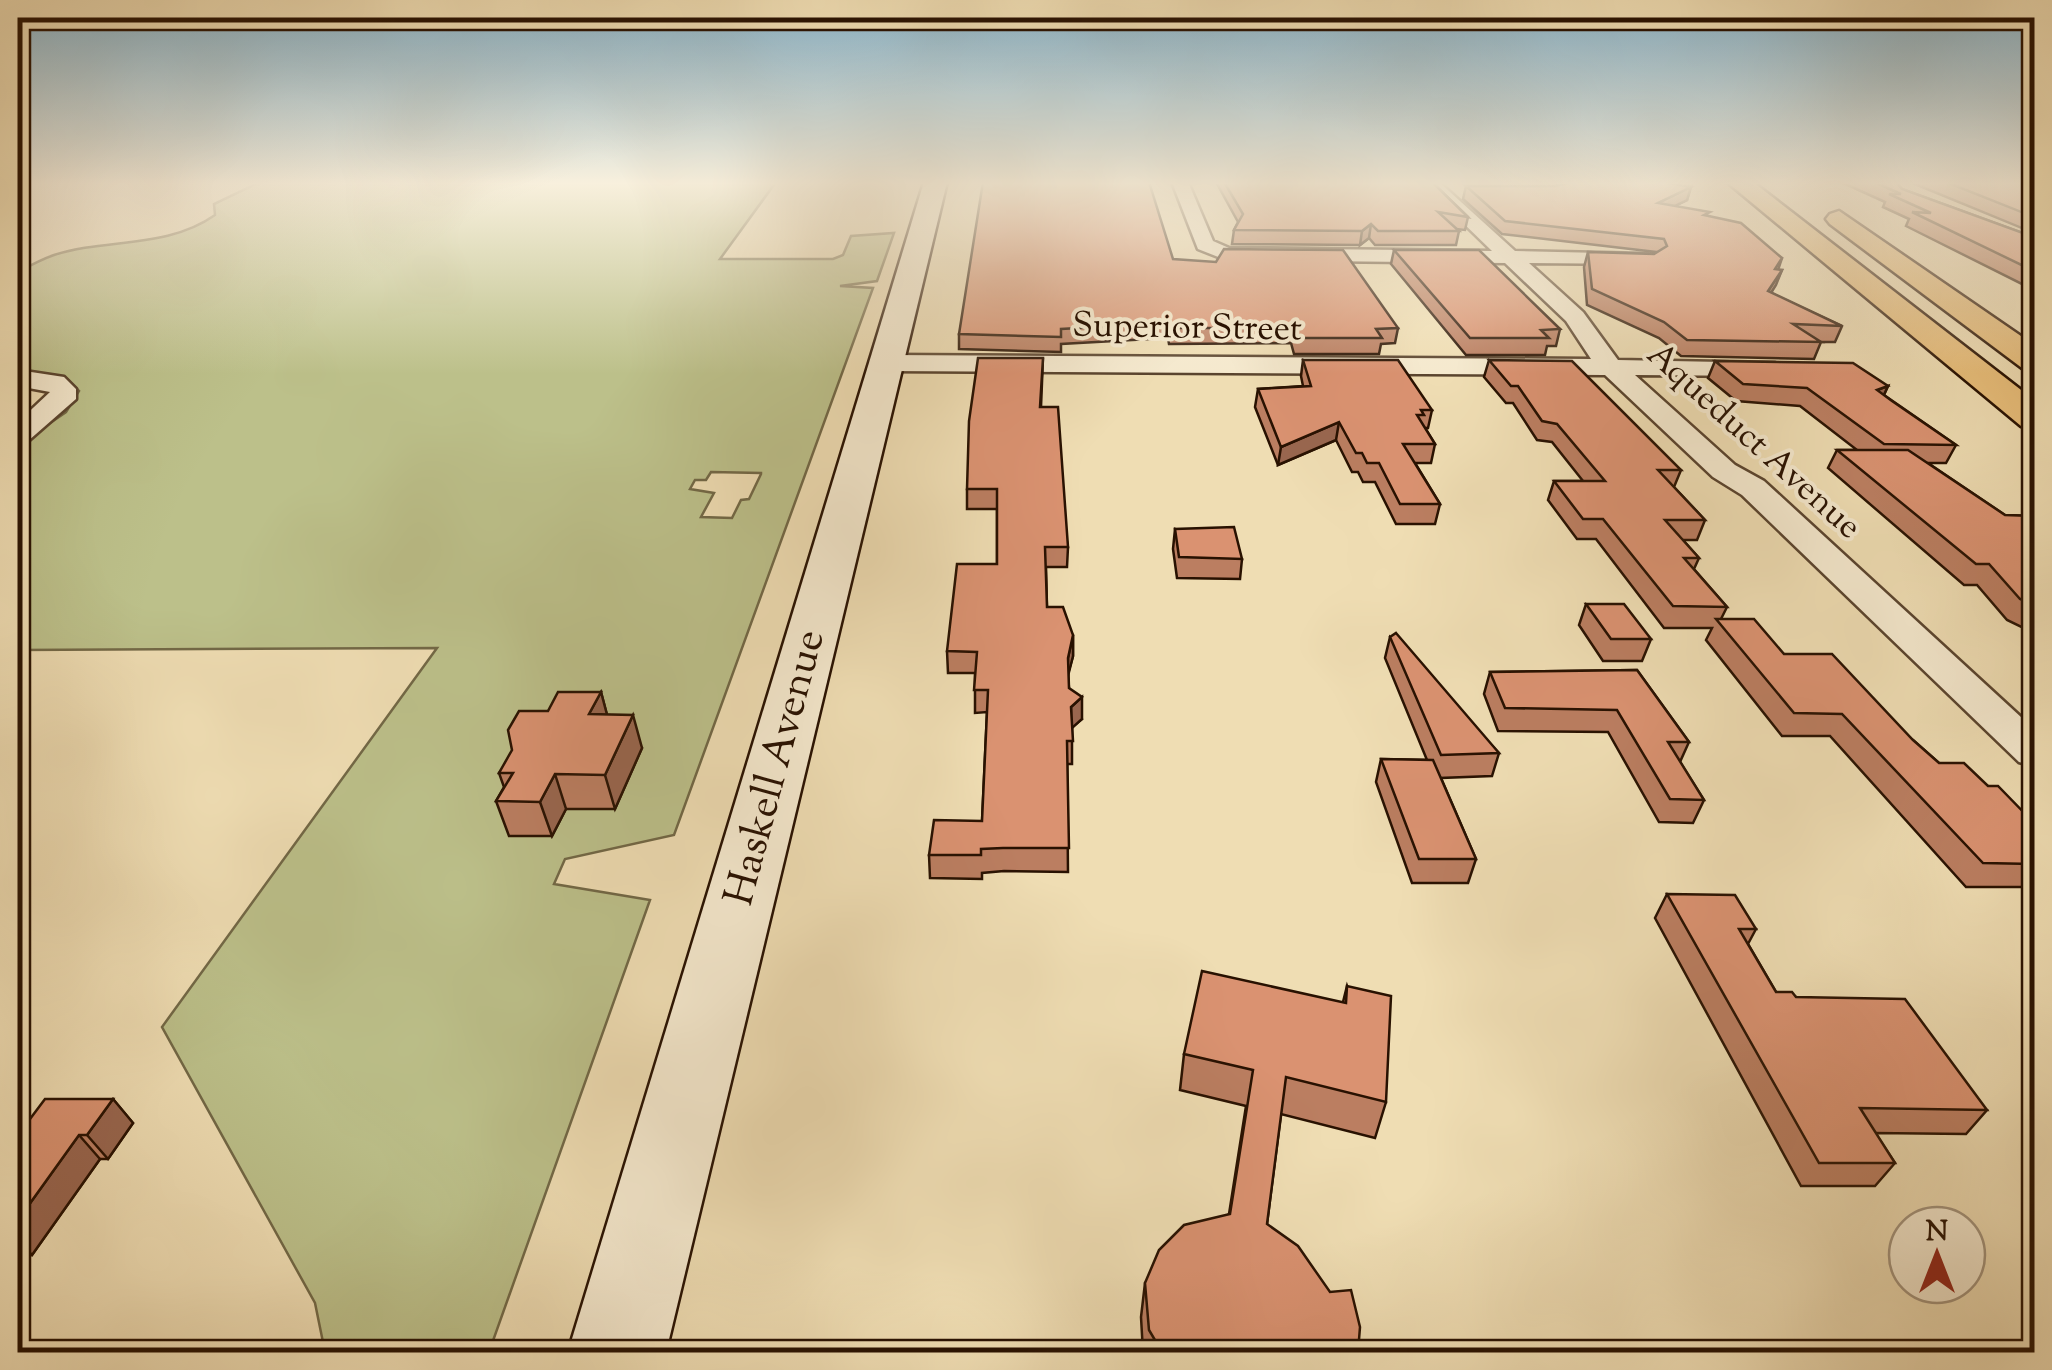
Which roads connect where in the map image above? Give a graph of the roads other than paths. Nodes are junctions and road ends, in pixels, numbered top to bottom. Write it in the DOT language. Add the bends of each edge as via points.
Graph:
graph roads {
  1 [pos="919,246"];
  2 [pos="1209,246"];
  3 [pos="1499,246"];
  4 [pos="1818,246"];
  5 [pos="1837,246"];
  6 [pos="1849,246"];
  7 [pos="1876,246"];
  8 [pos="1509,255"];
  9 [pos="1650,259"];
  10 [pos="2034,361"];
  11 [pos="888,363"];
  12 [pos="1614,368"];
  13 [pos="1800,368"];
  14 [pos="18,378"];
  15 [pos="2034,385"];
  16 [pos="2034,399"];
  17 [pos="2034,418"];
  18 [pos="18,435"];
  19 [pos="2034,752"];
  20 [pos="617,1352"];
  1 -- 11 [label="main road, Haskell Avenue"];
  2 -- 8 [label="street" via="1220,252"];
  3 -- 8 [label="street, Aqueduct Avenue"];
  4 -- 17 [label="highway"];
  5 -- 16 [label="highway"];
  6 -- 15 [label="highway"];
  7 -- 10 [label="highway"];
  8 -- 9 [label="street"];
  8 -- 12 [label="street, Aqueduct Avenue" via="1575,317"];
  11 -- 12 [label="street, Superior Street"];
  11 -- 20 [label="main road, Haskell Avenue"];
  12 -- 13 [label="street, Superior Street"];
  12 -- 19 [label="street, Aqueduct Avenue" via="1724,471 1754,488"];
  14 -- 18 [label="street" via="64,389 64,399"];
}
